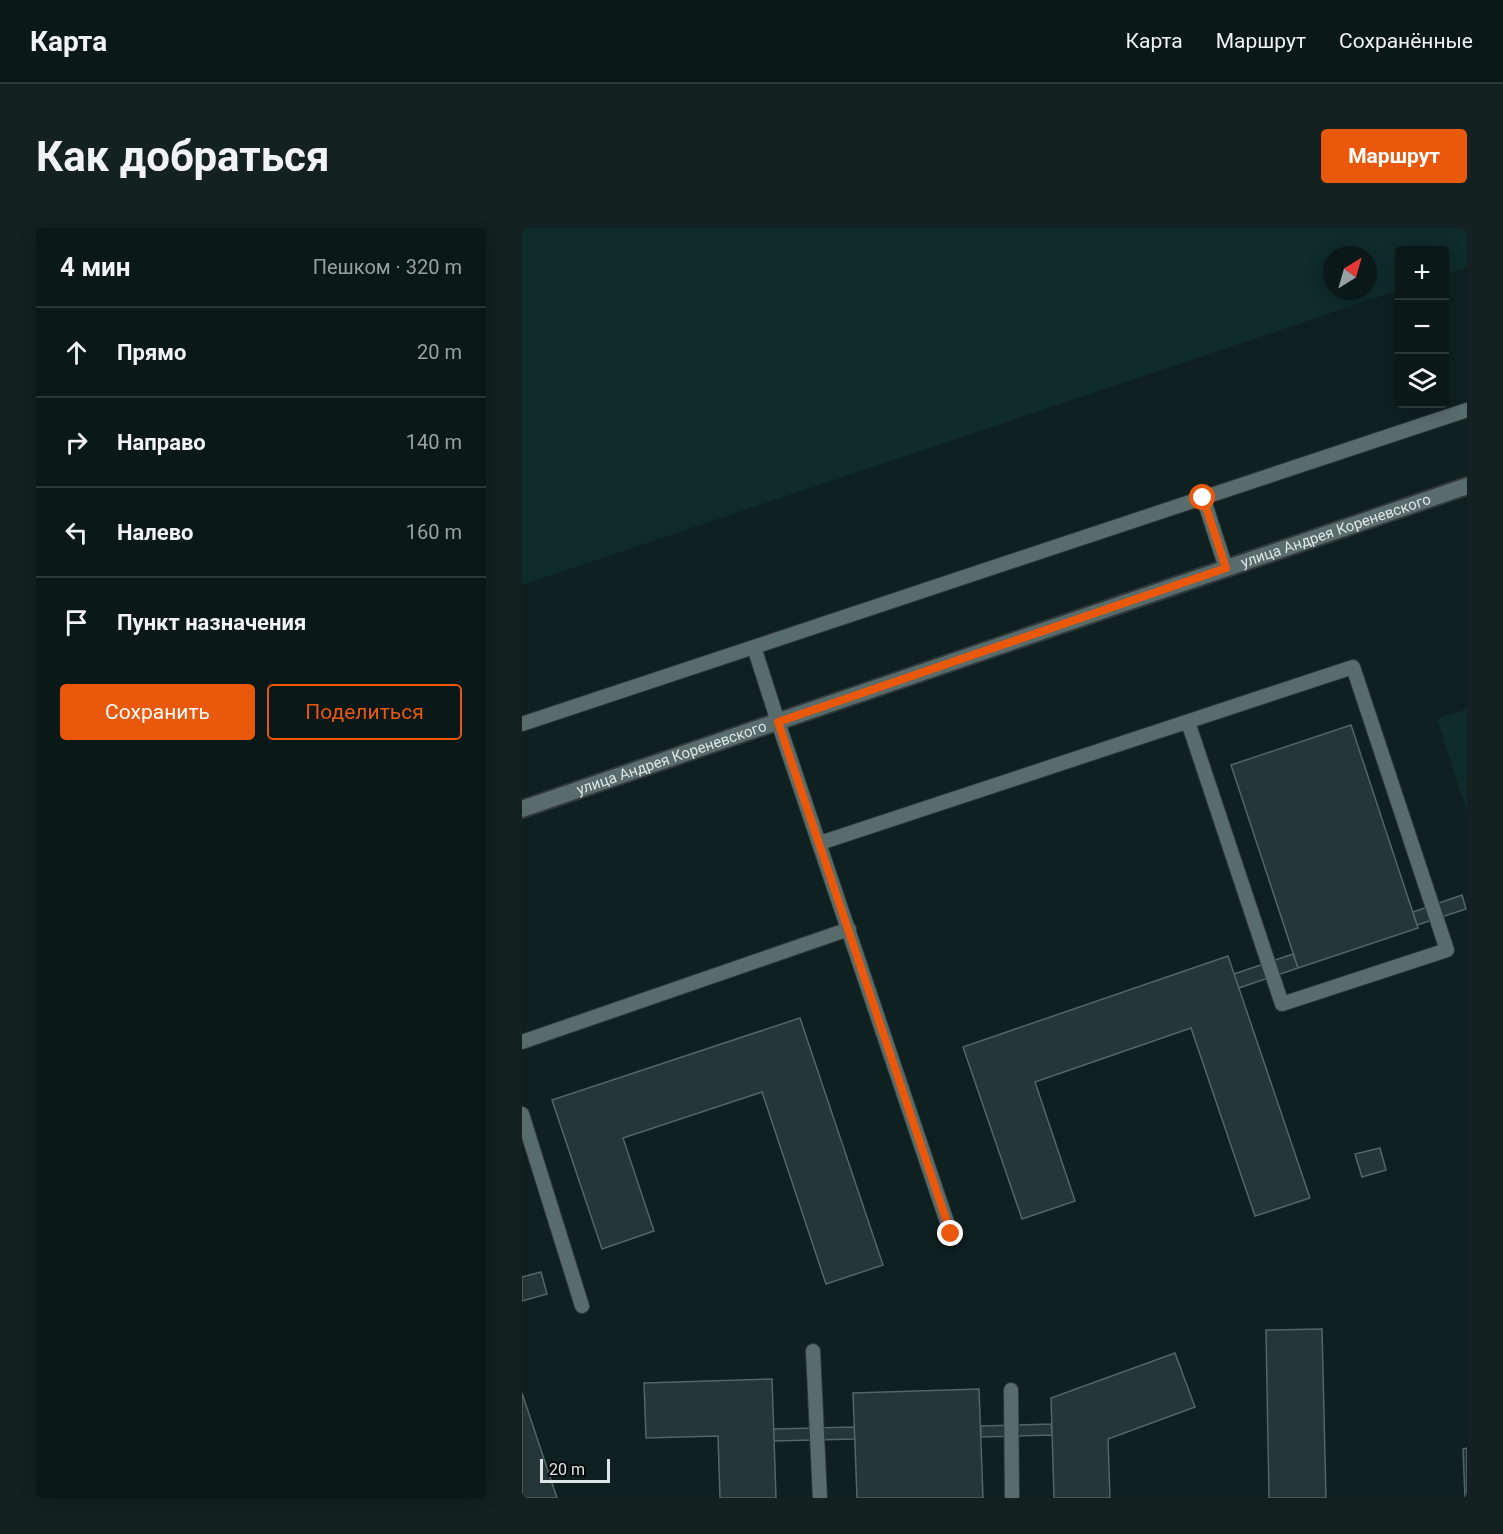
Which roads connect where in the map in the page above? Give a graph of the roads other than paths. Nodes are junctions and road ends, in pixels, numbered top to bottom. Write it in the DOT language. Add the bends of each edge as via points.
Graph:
graph roads {
  1 [pos="1467,410"];
  2 [pos="1467,486"];
  3 [pos="1203,498"];
  4 [pos="1226,568"];
  5 [pos="754,647"];
  6 [pos="778,722"];
  7 [pos="1188,722"];
  8 [pos="522,724"];
  9 [pos="522,809"];
  10 [pos="820,843"];
  11 [pos="849,929"];
  12 [pos="522,1042"];
  13 [pos="522,1114"];
  14 [pos="951,1234"];
  15 [pos="582,1306"];
  16 [pos="813,1351"];
  17 [pos="1011,1390"];
  18 [pos="820,1498"];
  19 [pos="1012,1498"];
  1 -- 3 [label="lane"];
  2 -- 4 [label="street, улица Андрея Кореневского"];
  3 -- 4 [label="lane"];
  3 -- 5 [label="lane"];
  4 -- 6 [label="street, улица Андрея Кореневского"];
  5 -- 6 [label="lane"];
  5 -- 8 [label="lane"];
  6 -- 9 [label="street, улица Андрея Кореневского"];
  6 -- 10 [label="lane"];
  7 -- 7 [label="lane" via="1281,1004 1447,950 1353,668"];
  7 -- 10 [label="lane"];
  10 -- 11 [label="lane"];
  11 -- 12 [label="lane"];
  11 -- 14 [label="lane"];
  13 -- 15 [label="lane"];
  16 -- 18 [label="lane"];
  17 -- 19 [label="lane"];
}
